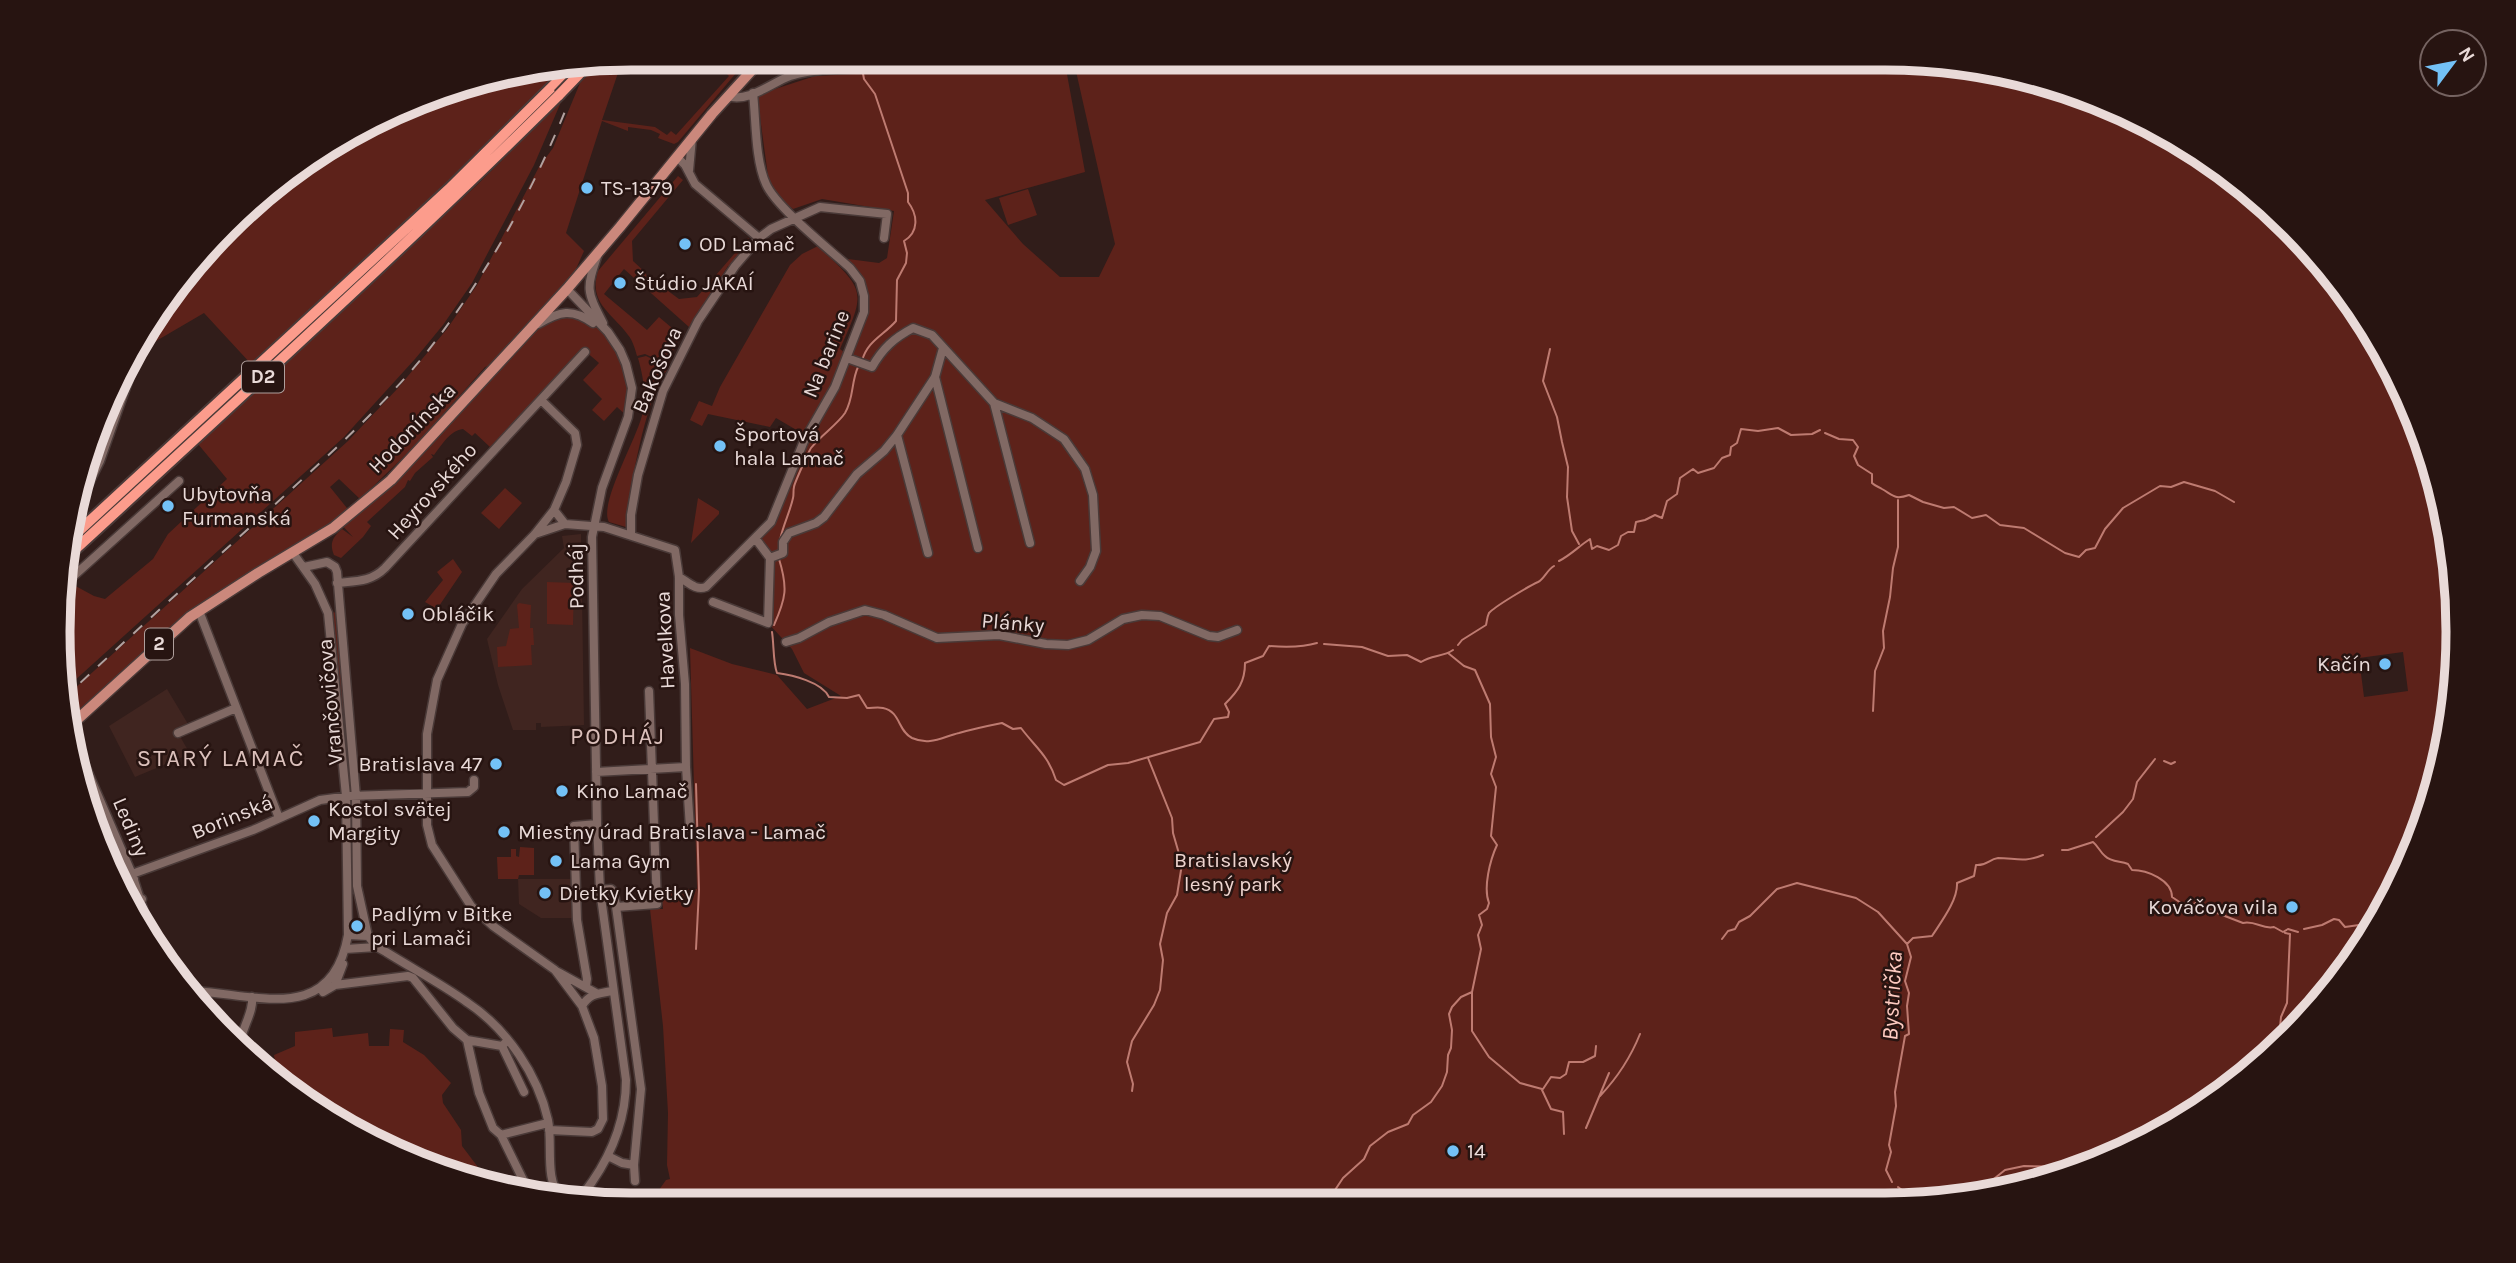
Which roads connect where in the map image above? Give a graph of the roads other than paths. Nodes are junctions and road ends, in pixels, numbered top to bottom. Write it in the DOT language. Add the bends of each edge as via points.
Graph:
graph roads {
  1 [pos="752,70"];
  2 [pos="830,70"];
  3 [pos="582,72"];
  4 [pos="565,74"];
  5 [pos="753,93"];
  6 [pos="728,96"];
  7 [pos="692,138"];
  8 [pos="677,157"];
  9 [pos="689,174"];
  10 [pos="469,177"];
  11 [pos="453,193"];
  12 [pos="796,219"];
  13 [pos="884,237"];
  14 [pos="759,238"];
  15 [pos="598,253"];
  16 [pos="567,289"];
  17 [pos="532,328"];
  18 [pos="608,332"];
  19 [pos="943,348"];
  20 [pos="585,352"];
  21 [pos="847,358"];
  22 [pos="935,377"];
  23 [pos="124,392"];
  24 [pos="541,400"];
  25 [pos="994,403"];
  26 [pos="897,435"];
  27 [pos="105,445"];
  28 [pos="91,480"];
  29 [pos="179,481"];
  30 [pos="554,510"];
  31 [pos="565,524"];
  32 [pos="593,525"];
  33 [pos="80,531"];
  34 [pos="535,534"];
  35 [pos="631,534"];
  36 [pos="755,538"];
  37 [pos="1030,543"];
  38 [pos="77,548"];
  39 [pos="978,548"];
  40 [pos="293,553"];
  41 [pos="928,554"];
  42 [pos="776,555"];
  43 [pos="304,567"];
  44 [pos="73,577"];
  45 [pos="680,577"];
  46 [pos="1080,581"];
  47 [pos="337,583"];
  48 [pos="713,601"];
  49 [pos="199,611"];
  50 [pos="1237,630"];
  51 [pos="786,642"];
  52 [pos="649,691"];
  53 [pos="236,708"];
  54 [pos="78,721"];
  55 [pos="178,733"];
  56 [pos="686,767"];
  57 [pos="650,770"];
  58 [pos="596,772"];
  59 [pos="88,773"];
  60 [pos="474,780"];
  61 [pos="425,794"];
  62 [pos="346,796"];
  63 [pos="356,797"];
  64 [pos="279,818"];
  65 [pos="597,824"];
  66 [pos="690,828"];
  67 [pos="133,876"];
  68 [pos="127,879"];
  69 [pos="600,890"];
  70 [pos="142,899"];
  71 [pos="139,900"];
  72 [pos="616,907"];
  73 [pos="145,913"];
  74 [pos="348,935"];
  75 [pos="368,936"];
  76 [pos="377,947"];
  77 [pos="345,952"];
  78 [pos="555,970"];
  79 [pos="415,975"];
  80 [pos="335,985"];
  81 [pos="586,986"];
  82 [pos="612,991"];
  83 [pos="201,992"];
  84 [pos="323,992"];
  85 [pos="596,993"];
  86 [pos="253,997"];
  87 [pos="272,1000"];
  88 [pos="582,1006"];
  89 [pos="252,1009"];
  90 [pos="241,1036"];
  91 [pos="467,1040"];
  92 [pos="505,1043"];
  93 [pos="524,1092"];
  94 [pos="549,1127"];
  95 [pos="501,1135"];
  96 [pos="608,1156"];
  97 [pos="634,1165"];
  98 [pos="635,1181"];
  99 [pos="524,1182"];
  100 [pos="556,1188"];
  101 [pos="585,1191"];
  1 -- 6 [label="main road, Hodonínska / 2"];
  2 -- 5 [label="street" via="792,76"];
  3 -- 10 [label="highway, D2, bridge"];
  4 -- 10 [label="highway, D2"];
  5 -- 6 [label="street" via="736,99"];
  5 -- 12 [label="street, Na barine" via="765,184"];
  6 -- 7 [label="main road, Hodonínska / 2"];
  7 -- 8 [label="main road, Hodonínska / 2"];
  7 -- 9 [label="street"];
  8 -- 9 [label="street"];
  8 -- 15 [label="main road, Hodonínska / 2"];
  9 -- 14 [label="street"];
  10 -- 11 [label="highway, D2"];
  11 -- 33 [label="highway, D2"];
  11 -- 38 [label="highway, D2" via="293,350"];
  12 -- 13 [label="street, Bakošova" via="820,207 887,214"];
  12 -- 14 [label="street, Bakošova"];
  12 -- 21 [label="street, Na barine" via="860,281 864,312"];
  14 -- 35 [label="street, Bakošova" via="716,292 663,390 638,475"];
  15 -- 16 [label="main road, Hodonínska / 2"];
  15 -- 18 [label="street" via="589,291"];
  16 -- 17 [label="main road, Hodonínska / 2"];
  16 -- 18 [label="street, Podháj"];
  17 -- 18 [label="street" via="570,313"];
  17 -- 40 [label="main road, Hodonínska / 2" via="382,488"];
  18 -- 32 [label="street, Podháj" via="626,364 632,397"];
  19 -- 21 [label="street" via="932,335 913,328 893,339 872,367"];
  19 -- 22 [label="street"];
  19 -- 25 [label="street"];
  20 -- 24 [label="street, Heyrovského"];
  21 -- 36 [label="street, Na barine" via="804,441 771,522"];
  22 -- 26 [label="street"];
  22 -- 39 [label="street"];
  23 -- 27 [label="street"];
  24 -- 30 [label="street" via="575,433 577,445"];
  24 -- 47 [label="street, Heyrovského" via="378,575"];
  25 -- 37 [label="street"];
  25 -- 46 [label="street" via="1032,418 1065,439 1085,469 1093,495 1096,551"];
  26 -- 41 [label="street"];
  26 -- 42 [label="street" via="824,517 789,533"];
  27 -- 28 [label="street"];
  29 -- 44 [label="street"];
  30 -- 31 [label="street"];
  30 -- 34 [label="street"];
  31 -- 32 [label="street"];
  31 -- 34 [label="street"];
  32 -- 35 [label="street"];
  32 -- 58 [label="street, Podháj"];
  34 -- 61 [label="street" via="496,574 462,624 437,680 427,734"];
  35 -- 45 [label="street" via="675,550"];
  36 -- 42 [label="street" via="767,557"];
  36 -- 45 [label="street, Na barine" via="704,589"];
  40 -- 43 [label="street, Vrančovičova"];
  40 -- 49 [label="main road, Hodonínska / 2"];
  42 -- 48 [label="street" via="768,623"];
  43 -- 47 [label="street" via="332,564"];
  43 -- 62 [label="street, Vrančovičova" via="328,613"];
  45 -- 56 [label="street, Havelkova"];
  47 -- 63 [label="street, Vrančovičova"];
  49 -- 53 [label="street"];
  49 -- 54 [label="main road, Hodonínska / 2" via="166,636"];
  50 -- 51 [label="street, Plánky" via="1209,636 1160,616 1142,615 1123,619 1088,640 1046,644 999,635 937,638 865,610"];
  52 -- 57 [label="street"];
  53 -- 55 [label="street"];
  53 -- 64 [label="street"];
  56 -- 57 [label="street"];
  56 -- 66 [label="street, Havelkova"];
  57 -- 58 [label="street"];
  57 -- 72 [label="street" via="657,904"];
  58 -- 65 [label="street, Podháj"];
  59 -- 67 [label="street, Lediny"];
  60 -- 61 [label="street, Borinská" via="468,792"];
  61 -- 63 [label="street, Borinská"];
  61 -- 78 [label="street" via="432,845 471,906"];
  62 -- 63 [label="street, Borinská"];
  62 -- 64 [label="street, Borinská" via="320,800"];
  62 -- 74 [label="street, Vrančovičova"];
  63 -- 75 [label="street, Vrančovičova" via="357,886"];
  64 -- 67 [label="street, Borinská"];
  65 -- 69 [label="street, Podháj"];
  65 -- 81 [label="street" via="574,826 577,920"];
  67 -- 68 [label="street, Borinská"];
  67 -- 70 [label="street, Lediny"];
  69 -- 72 [label="street" via="614,892"];
  69 -- 82 [label="street, Podháj"];
  70 -- 71 [label="street"];
  70 -- 73 [label="street, Lediny"];
  72 -- 97 [label="street" via="640,1088"];
  74 -- 75 [label="street"];
  74 -- 77 [label="street, Vrančovičova"];
  75 -- 76 [label="street, Vrančovičova"];
  76 -- 77 [label="street"];
  76 -- 79 [label="street, Vrančovičova"];
  77 -- 80 [label="street, Vrančovičova"];
  77 -- 87 [label="street" via="327,981 310,995"];
  78 -- 81 [label="street"];
  78 -- 88 [label="street"];
  79 -- 80 [label="street"];
  79 -- 91 [label="street"];
  79 -- 92 [label="street, Vrančovičova" via="470,1003"];
  80 -- 84 [label="street"];
  81 -- 85 [label="street"];
  82 -- 85 [label="street"];
  82 -- 96 [label="street, Podháj" via="626,1100"];
  83 -- 86 [label="street"];
  85 -- 88 [label="street"];
  86 -- 87 [label="street"];
  86 -- 89 [label="street"];
  87 -- 89 [label="street"];
  88 -- 94 [label="street" via="599,1061 603,1119 592,1132"];
  89 -- 90 [label="street"];
  91 -- 92 [label="street"];
  91 -- 95 [label="street" via="480,1093 493,1128"];
  92 -- 93 [label="street"];
  92 -- 94 [label="street" via="536,1083"];
  94 -- 95 [label="street"];
  94 -- 100 [label="street"];
  95 -- 99 [label="street"];
  96 -- 97 [label="street"];
  96 -- 101 [label="street, Podháj"];
  97 -- 98 [label="street"];
}
